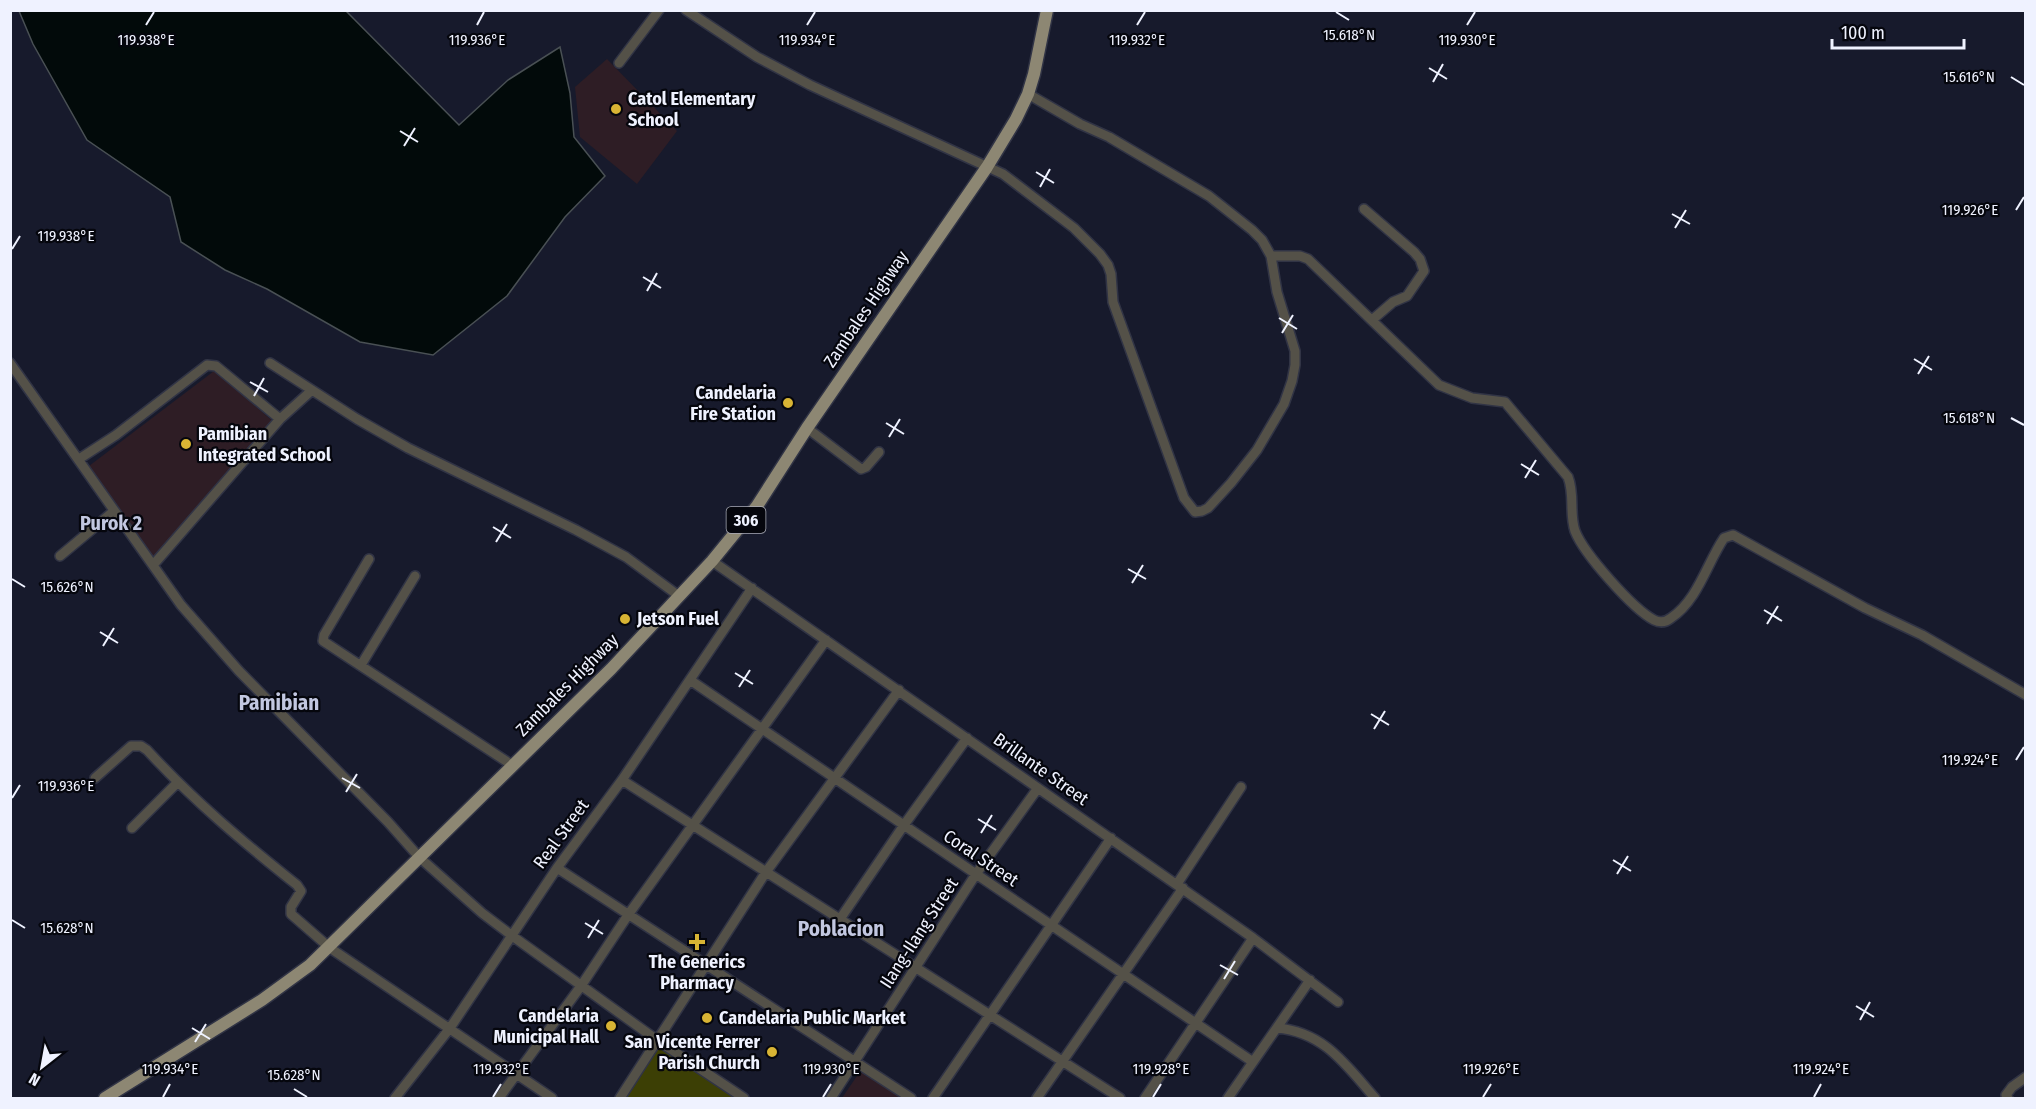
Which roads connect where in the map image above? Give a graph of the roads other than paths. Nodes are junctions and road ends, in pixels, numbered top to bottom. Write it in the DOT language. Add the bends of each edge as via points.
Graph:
graph roads {
  1 [pos="659,10"];
  2 [pos="686,10"];
  3 [pos="1047,10"];
  4 [pos="620,63"];
  5 [pos="1028,94"];
  6 [pos="987,167"];
  7 [pos="1364,209"];
  8 [pos="1271,256"];
  9 [pos="1372,320"];
  10 [pos="10,363"];
  11 [pos="270,363"];
  12 [pos="311,390"];
  13 [pos="280,419"];
  14 [pos="807,428"];
  15 [pos="879,452"];
  16 [pos="80,459"];
  17 [pos="114,511"];
  18 [pos="60,556"];
  19 [pos="369,559"];
  20 [pos="712,561"];
  21 [pos="154,564"];
  22 [pos="415,576"];
  23 [pos="753,588"];
  24 [pos="679,596"];
  25 [pos="826,640"];
  26 [pos="360,665"];
  27 [pos="690,680"];
  28 [pos="898,690"];
  29 [pos="2025,695"];
  30 [pos="762,729"];
  31 [pos="968,738"];
  32 [pos="512,765"];
  33 [pos="95,778"];
  34 [pos="622,780"];
  35 [pos="835,780"];
  36 [pos="177,783"];
  37 [pos="1241,787"];
  38 [pos="1038,788"];
  39 [pos="694,824"];
  40 [pos="904,825"];
  41 [pos="132,828"];
  42 [pos="1111,838"];
  43 [pos="419,857"];
  44 [pos="556,868"];
  45 [pos="766,872"];
  46 [pos="976,874"];
  47 [pos="1180,886"];
  48 [pos="628,915"];
  49 [pos="840,919"];
  50 [pos="1050,926"];
  51 [pos="512,934"];
  52 [pos="1253,938"];
  53 [pos="330,948"];
  54 [pos="705,964"];
  55 [pos="916,966"];
  56 [pos="1122,975"];
  57 [pos="1310,980"];
  58 [pos="581,986"];
  59 [pos="1338,1002"];
  60 [pos="989,1014"];
  61 [pos="1196,1024"];
  62 [pos="450,1028"];
  63 [pos="1277,1028"];
  64 [pos="657,1040"];
  65 [pos="855,1062"];
  66 [pos="1062,1062"];
  67 [pos="1253,1062"];
  68 [pos="515,1075"];
  69 [pos="2025,1077"];
  70 [pos="105,1098"];
  71 [pos="394,1098"];
  72 [pos="499,1098"];
  73 [pos="552,1098"];
  74 [pos="620,1098"];
  75 [pos="744,1098"];
  76 [pos="831,1098"];
  77 [pos="911,1098"];
  78 [pos="933,1098"];
  79 [pos="1037,1098"];
  80 [pos="1120,1098"];
  81 [pos="1145,1098"];
  82 [pos="1228,1098"];
  83 [pos="1375,1098"];
  84 [pos="2008,1098"];
  1 -- 4 [label="street"];
  2 -- 6 [label="street" via="757,57 810,85"];
  3 -- 5 [label="main road, Zambales Highway / 306"];
  5 -- 6 [label="main road, Zambales Highway / 306"];
  5 -- 8 [label="street" via="1209,196 1252,230"];
  6 -- 8 [label="street" via="1003,174 1074,228 1108,265 1113,302 1184,498 1195,512 1208,508 1257,450 1284,404 1292,381 1295,351 1277,292"];
  6 -- 14 [label="main road, Zambales Highway / 306"];
  7 -- 9 [label="street" via="1414,252 1423,267 1407,296"];
  8 -- 9 [label="street" via="1300,256 1308,260"];
  9 -- 29 [label="street" via="1439,385 1472,398 1506,402 1568,477 1575,531 1583,546 1629,599 1655,621 1663,622 1677,614 1701,581 1724,538 1733,535 1836,593 1922,635"];
  10 -- 16 [label="street"];
  11 -- 12 [label="street"];
  12 -- 13 [label="street"];
  12 -- 24 [label="street" via="408,448 626,557"];
  13 -- 16 [label="street" via="216,366 207,365"];
  13 -- 21 [label="street"];
  14 -- 15 [label="street" via="861,469"];
  14 -- 20 [label="main road, Zambales Highway / 306" via="757,507"];
  16 -- 17 [label="street"];
  17 -- 18 [label="street"];
  17 -- 21 [label="street"];
  19 -- 26 [label="street" via="323,638"];
  20 -- 23 [label="street, Brillante Street"];
  20 -- 24 [label="main road, Zambales Highway / 306"];
  21 -- 43 [label="street" via="204,633"];
  22 -- 26 [label="street"];
  23 -- 25 [label="street, Brillante Street"];
  23 -- 27 [label="street, Real Street"];
  24 -- 32 [label="main road, Zambales Highway / 306"];
  25 -- 28 [label="street, Brillante Street"];
  25 -- 30 [label="street"];
  26 -- 32 [label="street"];
  27 -- 30 [label="street, Coral Street"];
  27 -- 34 [label="street, Real Street"];
  28 -- 31 [label="street, Brillante Street"];
  28 -- 35 [label="street"];
  30 -- 35 [label="street, Coral Street"];
  30 -- 39 [label="street"];
  31 -- 38 [label="street, Brillante Street"];
  31 -- 40 [label="street"];
  32 -- 43 [label="main road, Zambales Highway / 306"];
  33 -- 36 [label="street" via="136,745 147,750"];
  34 -- 39 [label="street"];
  34 -- 44 [label="street, Real Street"];
  35 -- 40 [label="street, Coral Street"];
  35 -- 45 [label="street"];
  36 -- 41 [label="street"];
  36 -- 53 [label="street" via="297,885 301,891 291,914"];
  37 -- 47 [label="street"];
  38 -- 42 [label="street, Brillante Street"];
  38 -- 46 [label="street, Ilang-Ilang Street"];
  39 -- 45 [label="street"];
  39 -- 48 [label="street"];
  40 -- 46 [label="street, Coral Street"];
  40 -- 49 [label="street"];
  42 -- 47 [label="street, Brillante Street"];
  42 -- 50 [label="street"];
  43 -- 51 [label="street"];
  43 -- 53 [label="main road, Zambales Highway / 306"];
  44 -- 48 [label="street"];
  44 -- 51 [label="street, Real Street"];
  45 -- 49 [label="street"];
  45 -- 54 [label="street"];
  46 -- 50 [label="street, Coral Street"];
  46 -- 55 [label="street, Ilang-Ilang Street"];
  47 -- 52 [label="street, Brillante Street"];
  47 -- 56 [label="street"];
  48 -- 54 [label="street"];
  48 -- 58 [label="street"];
  49 -- 55 [label="street"];
  50 -- 56 [label="street, Coral Street"];
  50 -- 60 [label="street"];
  51 -- 58 [label="street"];
  51 -- 62 [label="street, Real Street"];
  52 -- 57 [label="street, Brillante Street"];
  52 -- 61 [label="street"];
  53 -- 62 [label="street"];
  53 -- 70 [label="main road, Zambales Highway / 306" via="262,1000"];
  54 -- 64 [label="street"];
  54 -- 65 [label="street"];
  55 -- 60 [label="street"];
  55 -- 65 [label="street, Ilang-Ilang Street"];
  56 -- 61 [label="street, Coral Street"];
  56 -- 66 [label="street"];
  57 -- 59 [label="street, Brillante Street"];
  57 -- 63 [label="street"];
  58 -- 64 [label="street"];
  58 -- 68 [label="street"];
  60 -- 66 [label="street"];
  60 -- 78 [label="street"];
  61 -- 67 [label="street, Coral Street"];
  61 -- 81 [label="street"];
  62 -- 68 [label="street"];
  62 -- 71 [label="street, Real Street"];
  63 -- 67 [label="street"];
  63 -- 83 [label="street" via="1296,1030 1317,1039"];
  64 -- 74 [label="street"];
  64 -- 75 [label="street"];
  65 -- 76 [label="street, Ilang-Ilang Street"];
  65 -- 77 [label="street"];
  66 -- 79 [label="street"];
  66 -- 80 [label="street"];
  67 -- 82 [label="street"];
  68 -- 72 [label="street"];
  68 -- 73 [label="street"];
  69 -- 84 [label="street" via="2008,1091"];
}
